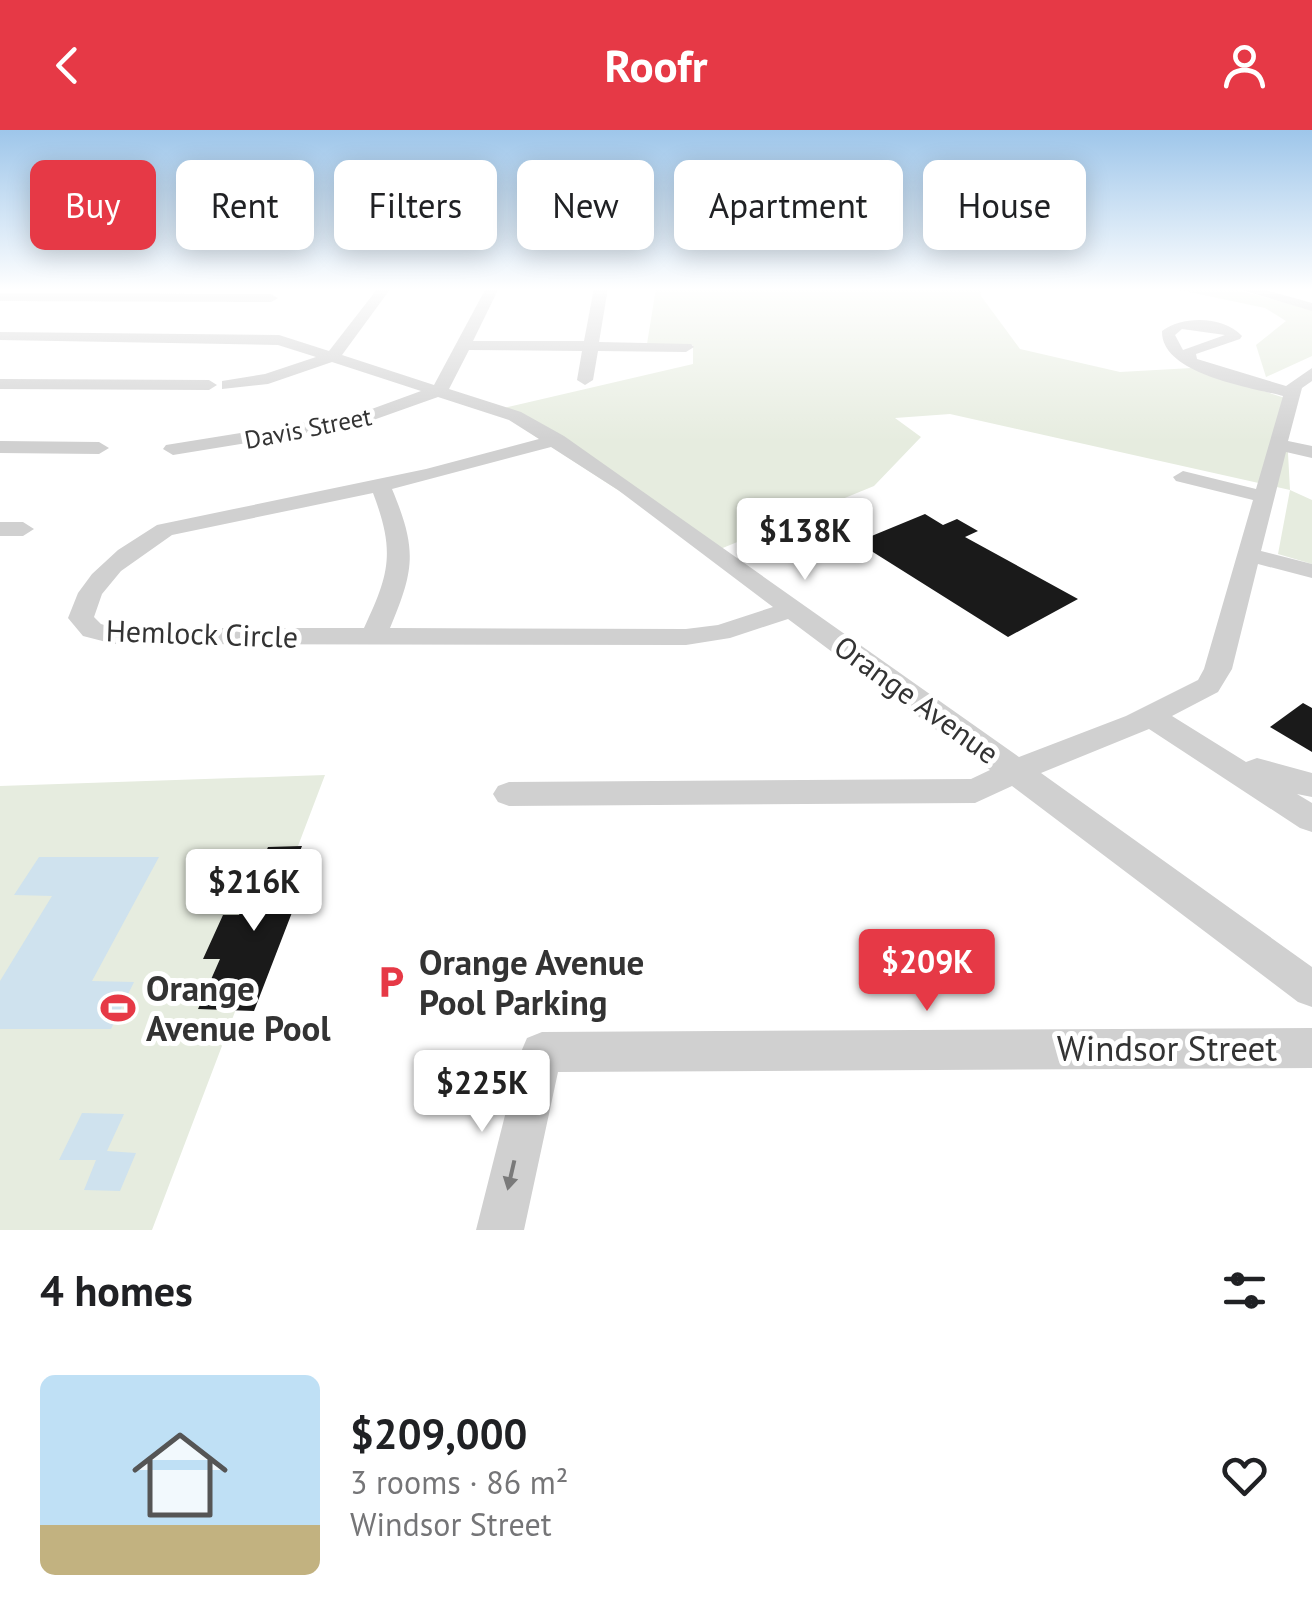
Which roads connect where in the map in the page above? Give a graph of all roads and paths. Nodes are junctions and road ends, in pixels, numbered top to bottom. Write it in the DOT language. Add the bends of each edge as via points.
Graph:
graph roads {
  1 [pos="271,339"];
  2 [pos="346,339"];
  3 [pos="466,339"];
  4 [pos="591,339"];
  5 [pos="463,345"];
  6 [pos="590,347"];
  7 [pos="686,347"];
  8 [pos="332,357"];
  9 [pos="1190,360"];
  10 [pos="1312,373"];
  11 [pos="585,380"];
  12 [pos="0,384"];
  13 [pos="209,385"];
  14 [pos="228,385"];
  15 [pos="440,390"];
  16 [pos="1292,393"];
  17 [pos="557,440"];
  18 [pos="1278,445"];
  19 [pos="0,447"];
  20 [pos="99,448"];
  21 [pos="173,449"];
  22 [pos="1312,452"];
  23 [pos="1183,478"];
  24 [pos="380,484"];
  25 [pos="1264,497"];
  26 [pos="1249,554"];
  27 [pos="1312,571"];
  28 [pos="793,609"];
  29 [pos="373,636"];
  30 [pos="1158,712"];
  31 [pos="1015,771"];
  32 [pos="1312,785"];
  33 [pos="509,794"];
  34 [pos="1312,819"];
  35 [pos="1312,989"];
  36 [pos="1312,1048"];
  37 [pos="500,1230"];
  1 -- 8 [label="street, Orange Avenue"];
  2 -- 8 [label="street"];
  3 -- 5 [label="street"];
  4 -- 6 [label="street"];
  5 -- 6 [label="street"];
  5 -- 15 [label="street"];
  6 -- 7 [label="street"];
  6 -- 11 [label="street"];
  8 -- 14 [label="street" via="268,380"];
  8 -- 15 [label="street, Orange Avenue"];
  9 -- 16 [label="street"];
  10 -- 16 [label="street"];
  12 -- 13 [label="street"];
  15 -- 17 [label="street, Orange Avenue" via="515,416"];
  15 -- 21 [label="street, Davis Street" via="362,419"];
  16 -- 18 [label="street"];
  17 -- 24 [label="street, Hemlock Circle"];
  17 -- 28 [label="street, Orange Avenue"];
  18 -- 22 [label="street"];
  18 -- 25 [label="street"];
  19 -- 20 [label="street"];
  23 -- 25 [label="street"];
  24 -- 29 [label="street" via="403,560"];
  24 -- 29 [label="street, Hemlock Circle" via="152,536 124,556 81,611 85,625 114,636"];
  25 -- 26 [label="street"];
  26 -- 27 [label="street"];
  26 -- 30 [label="street" via="1208,686"];
  28 -- 29 [label="street, Hemlock Circle" via="686,637"];
  28 -- 31 [label="street, Orange Avenue"];
  30 -- 31 [label="street"];
  30 -- 32 [label="street" via="1272,777"];
  30 -- 34 [label="street"];
  31 -- 33 [label="street" via="975,791"];
  31 -- 35 [label="street, Orange Avenue"];
  36 -- 37 [label="street, Windsor Street, one-way" via="542,1052"];
}
